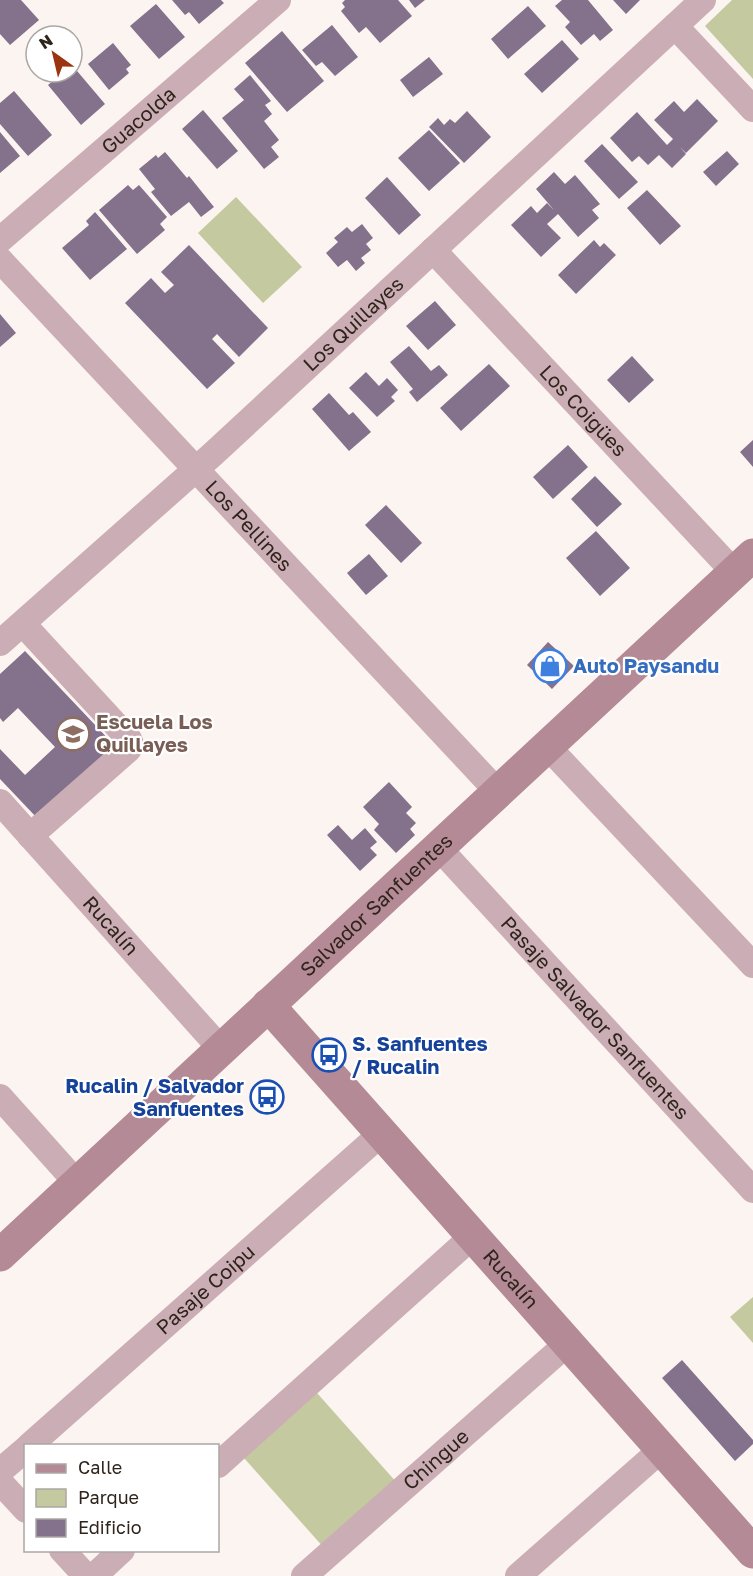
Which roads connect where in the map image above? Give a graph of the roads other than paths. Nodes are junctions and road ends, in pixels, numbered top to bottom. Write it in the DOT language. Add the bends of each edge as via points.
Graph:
graph roads {
  1 [pos="278,0"];
  2 [pos="703,0"];
  3 [pos="675,26"];
  4 [pos="753,109"];
  5 [pos="0,240"];
  6 [pos="433,250"];
  7 [pos="0,260"];
  8 [pos="196,470"];
  9 [pos="744,564"];
  10 [pos="23,624"];
  11 [pos="0,644"];
  12 [pos="547,746"];
  13 [pos="498,792"];
  14 [pos="0,802"];
  15 [pos="30,836"];
  16 [pos="438,847"];
  17 [pos="753,965"];
  18 [pos="268,1005"];
  19 [pos="221,1049"];
  20 [pos="0,1097"];
  21 [pos="382,1133"];
  22 [pos="77,1183"];
  23 [pos="753,1190"];
  24 [pos="473,1236"];
  25 [pos="0,1255"];
  26 [pos="568,1343"];
  27 [pos="31,1444"];
  28 [pos="662,1449"];
  29 [pos="24,1451"];
  30 [pos="219,1464"];
  31 [pos="0,1471"];
  32 [pos="0,1482"];
  33 [pos="24,1508"];
  34 [pos="749,1540"];
  35 [pos="63,1552"];
  36 [pos="121,1552"];
  37 [pos="86,1576"];
  38 [pos="94,1576"];
  39 [pos="304,1576"];
  40 [pos="518,1576"];
  1 -- 5 [label="street, Guacolda"];
  2 -- 3 [label="street, Los Quillayes"];
  3 -- 4 [label="street"];
  3 -- 6 [label="street, Los Quillayes"];
  6 -- 8 [label="street, Los Quillayes"];
  6 -- 9 [label="street, Los Coigües"];
  7 -- 8 [label="street, Los Pellines"];
  8 -- 10 [label="street, Los Quillayes"];
  8 -- 13 [label="street, Los Pellines"];
  9 -- 12 [label="street, Salvador Sanfuentes"];
  10 -- 11 [label="street, Los Quillayes"];
  10 -- 15 [label="street" via="132,744"];
  12 -- 13 [label="street, Salvador Sanfuentes"];
  12 -- 17 [label="street"];
  13 -- 16 [label="street, Salvador Sanfuentes"];
  14 -- 15 [label="street, Rucalín"];
  15 -- 19 [label="street, Rucalín"];
  16 -- 18 [label="street, Salvador Sanfuentes"];
  16 -- 23 [label="street, Pasaje Salvador Sanfuentes"];
  18 -- 19 [label="street, Salvador Sanfuentes"];
  18 -- 21 [label="street, Rucalín"];
  19 -- 22 [label="street, Salvador Sanfuentes"];
  20 -- 22 [label="street"];
  21 -- 24 [label="street, Rucalín"];
  21 -- 27 [label="street, Pasaje Coipu"];
  22 -- 25 [label="street, Salvador Sanfuentes"];
  24 -- 26 [label="street, Rucalín"];
  24 -- 30 [label="street"];
  26 -- 28 [label="street, Rucalín"];
  26 -- 39 [label="street, Chingue"];
  28 -- 34 [label="street, Rucalín"];
  28 -- 40 [label="street"];
  29 -- 31 [label="street"];
  32 -- 33 [label="street"];
  35 -- 37 [label="street"];
  36 -- 38 [label="street"];
}
